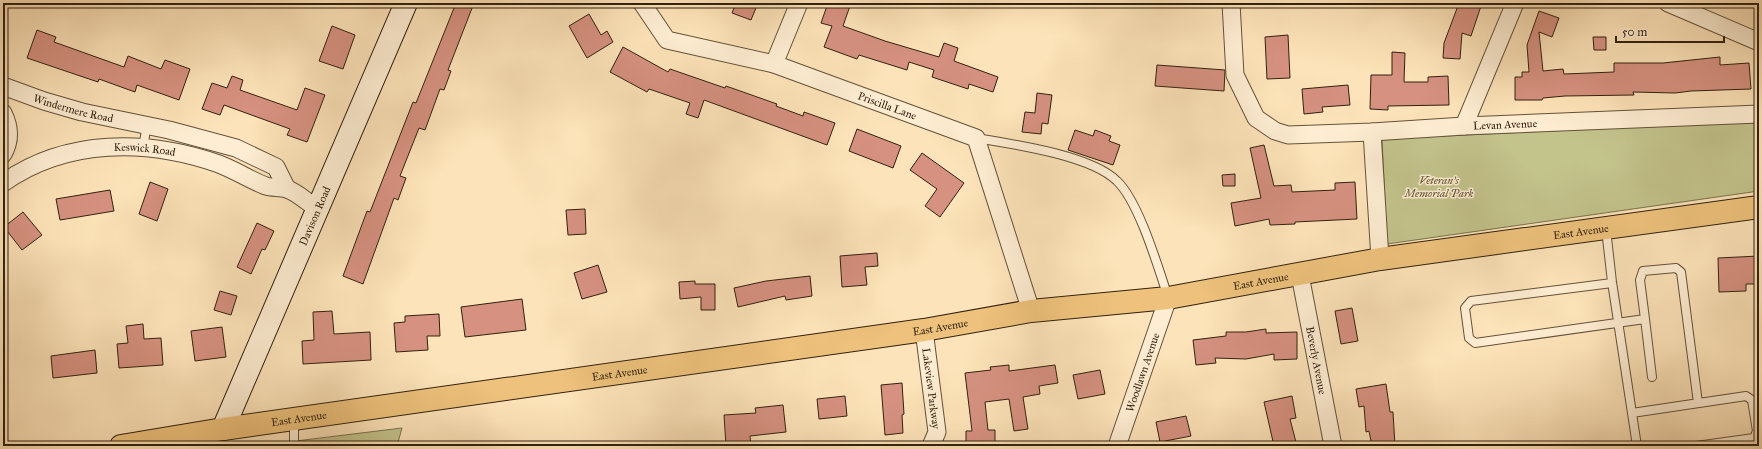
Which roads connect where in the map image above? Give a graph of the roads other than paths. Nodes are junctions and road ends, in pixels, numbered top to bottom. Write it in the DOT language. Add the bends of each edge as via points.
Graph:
graph roads {
  1 [pos="406,3"];
  2 [pos="642,3"];
  3 [pos="799,3"];
  4 [pos="1231,3"];
  5 [pos="1515,3"];
  6 [pos="1668,3"];
  7 [pos="1759,42"];
  8 [pos="774,64"];
  9 [pos="3,86"];
  10 [pos="3,113"];
  11 [pos="1759,114"];
  12 [pos="147,125"];
  13 [pos="1464,126"];
  14 [pos="1372,132"];
  15 [pos="976,138"];
  16 [pos="143,147"];
  17 [pos="3,154"];
  18 [pos="3,183"];
  19 [pos="288,189"];
  20 [pos="1759,207"];
  21 [pos="318,209"];
  22 [pos="1606,228"];
  23 [pos="1380,260"];
  24 [pos="1300,275"];
  25 [pos="1612,283"];
  26 [pos="1168,298"];
  27 [pos="1031,311"];
  28 [pos="1645,319"];
  29 [pos="1618,323"];
  30 [pos="924,330"];
  31 [pos="1652,378"];
  32 [pos="1698,403"];
  33 [pos="1632,413"];
  34 [pos="294,419"];
  35 [pos="223,429"];
  36 [pos="1122,441"];
  37 [pos="121,446"];
  38 [pos="294,446"];
  39 [pos="931,446"];
  40 [pos="1333,446"];
  41 [pos="1637,446"];
  42 [pos="1696,446"];
  1 -- 21 [label="street, Davison Road"];
  2 -- 8 [label="street, Priscilla Lane" via="667,40"];
  3 -- 8 [label="street"];
  4 -- 14 [label="street, Levan Avenue" via="1235,75 1256,118 1275,131 1288,136"];
  5 -- 13 [label="street"];
  6 -- 7 [label="street"];
  8 -- 15 [label="street, Priscilla Lane"];
  9 -- 12 [label="street, Windermere Road" via="82,112"];
  10 -- 17 [label="street" via="9,125 9,137"];
  11 -- 13 [label="street, Levan Avenue"];
  12 -- 16 [label="lane"];
  12 -- 19 [label="street, Keswick Road" via="236,148 276,167"];
  13 -- 14 [label="street, Levan Avenue"];
  14 -- 23 [label="street"];
  15 -- 26 [label="lane" via="1072,159 1104,170 1117,181 1129,197"];
  15 -- 27 [label="street"];
  16 -- 18 [label="street, Keswick Road" via="96,148 65,154 36,164"];
  16 -- 19 [label="street, Keswick Road" via="196,157 226,167 267,186"];
  19 -- 21 [label="street, Keswick Road"];
  20 -- 22 [label="highway, East Avenue"];
  21 -- 35 [label="street, Davison Road"];
  22 -- 23 [label="highway, East Avenue"];
  22 -- 25 [label="lane"];
  23 -- 24 [label="highway, East Avenue"];
  24 -- 26 [label="highway, East Avenue"];
  24 -- 40 [label="street, Beverly Avenue"];
  25 -- 29 [label="lane"];
  25 -- 29 [label="lane" via="1471,301 1465,308 1470,338 1475,343"];
  26 -- 27 [label="highway, East Avenue"];
  26 -- 36 [label="street, Woodlawn Avenue"];
  27 -- 30 [label="highway, East Avenue"];
  28 -- 29 [label="lane"];
  28 -- 31 [label="lane"];
  28 -- 32 [label="lane" via="1640,280 1643,271 1676,268 1682,272"];
  29 -- 33 [label="lane"];
  30 -- 34 [label="highway, East Avenue"];
  30 -- 39 [label="street, Lakeview Parkway" via="937,432"];
  32 -- 33 [label="lane"];
  32 -- 42 [label="lane" via="1746,396 1752,400 1757,431 1754,438"];
  33 -- 41 [label="lane"];
  34 -- 35 [label="highway, East Avenue"];
  34 -- 38 [label="lane"];
  35 -- 37 [label="highway, East Avenue"];
}
